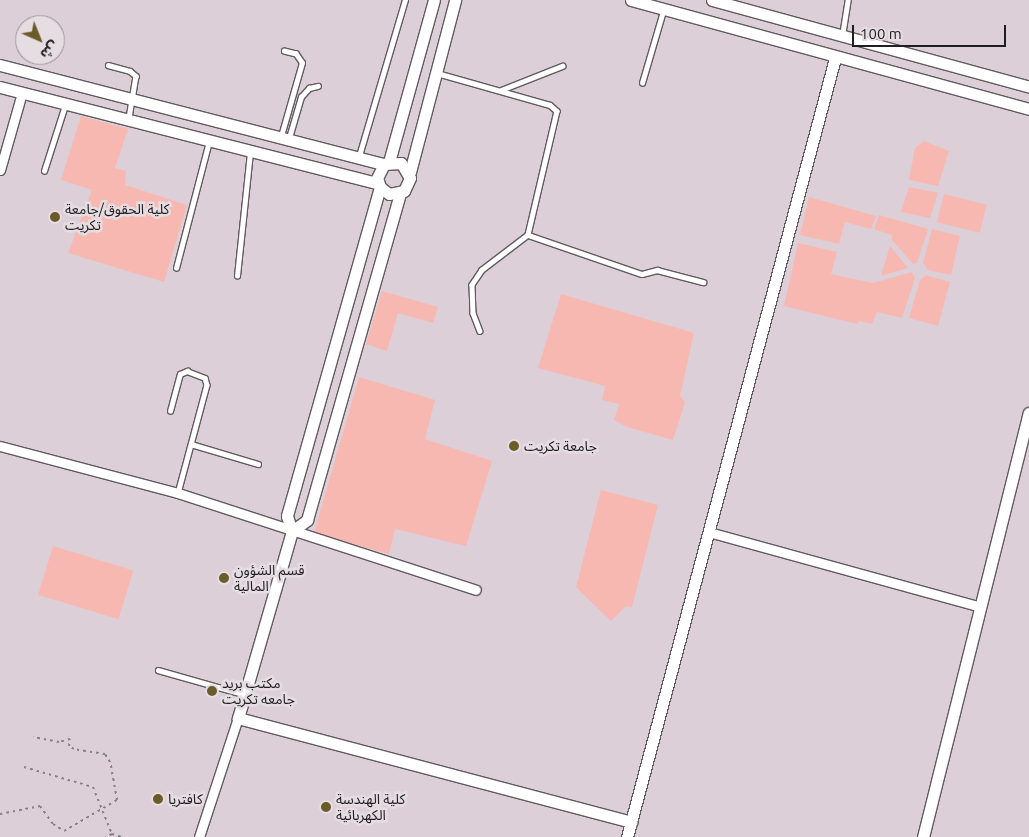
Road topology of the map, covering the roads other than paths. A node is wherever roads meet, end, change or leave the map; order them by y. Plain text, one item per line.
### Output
1 (405, 0) edge
2 (434, 0) edge
3 (455, 0) edge
4 (631, 0) edge
5 (712, 0) edge
6 (848, 0) edge
7 (663, 9) junction
8 (841, 37) junction
9 (284, 51) dead end
10 (836, 58) junction
11 (0, 65) edge
12 (108, 65) dead end
13 (562, 66) dead end
14 (436, 73) junction
15 (642, 83) dead end
16 (318, 86) dead end
17 (0, 87) edge
18 (1029, 87) edge
19 (500, 91) junction
20 (22, 93) junction
21 (133, 100) junction
22 (65, 105) junction
23 (1029, 109) edge
24 (129, 120) junction
25 (285, 138) junction
26 (209, 141) junction
27 (250, 152) junction
28 (358, 158) junction
29 (386, 163) junction
30 (0, 170) edge
31 (44, 171) dead end
32 (410, 172) junction
33 (379, 185) junction
34 (400, 193) junction
35 (528, 235) junction
36 (176, 268) dead end
37 (237, 276) dead end
38 (703, 282) dead end
39 (480, 331) dead end
40 (170, 411) dead end
41 (1029, 413) edge
42 (191, 444) junction
43 (0, 446) edge
44 (258, 464) dead end
45 (178, 493) junction
46 (292, 531) junction
47 (709, 532) junction
48 (476, 590) dead end
49 (981, 606) junction
50 (158, 670) dead end
51 (245, 694) junction
52 (238, 718) junction
53 (631, 822) junction
54 (199, 837) edge
55 (627, 837) edge
56 (923, 837) edge

1 - 28 lane
2 - 29 street
3 - 14 street
4 - 7 street
5 - 8 street
6 - 8 lane
7 - 10 street
7 - 15 lane
8 - 18 street
9 - 25 lane
10 - 23 street
10 - 47 street
11 - 21 street
12 - 21 lane
13 - 19 lane
14 - 19 lane
14 - 32 street
16 - 25 lane
17 - 20 street
19 - 35 lane
20 - 22 street
20 - 30 street
21 - 24 lane
21 - 25 street
22 - 24 street
22 - 31 lane
24 - 26 street
25 - 28 street
26 - 27 street
26 - 36 lane
27 - 33 street
27 - 37 lane
28 - 29 street
29 - 32 street
29 - 33 street
32 - 34 street
33 - 34 street
33 - 46 street
34 - 46 street
35 - 38 lane
35 - 39 lane
40 - 42 lane
41 - 49 street
42 - 44 lane
42 - 45 lane
43 - 45 street
45 - 46 street
46 - 48 street
46 - 51 street
47 - 49 street
47 - 53 street
49 - 56 street
50 - 51 lane
51 - 52 street
52 - 53 street
52 - 54 street
53 - 55 street

